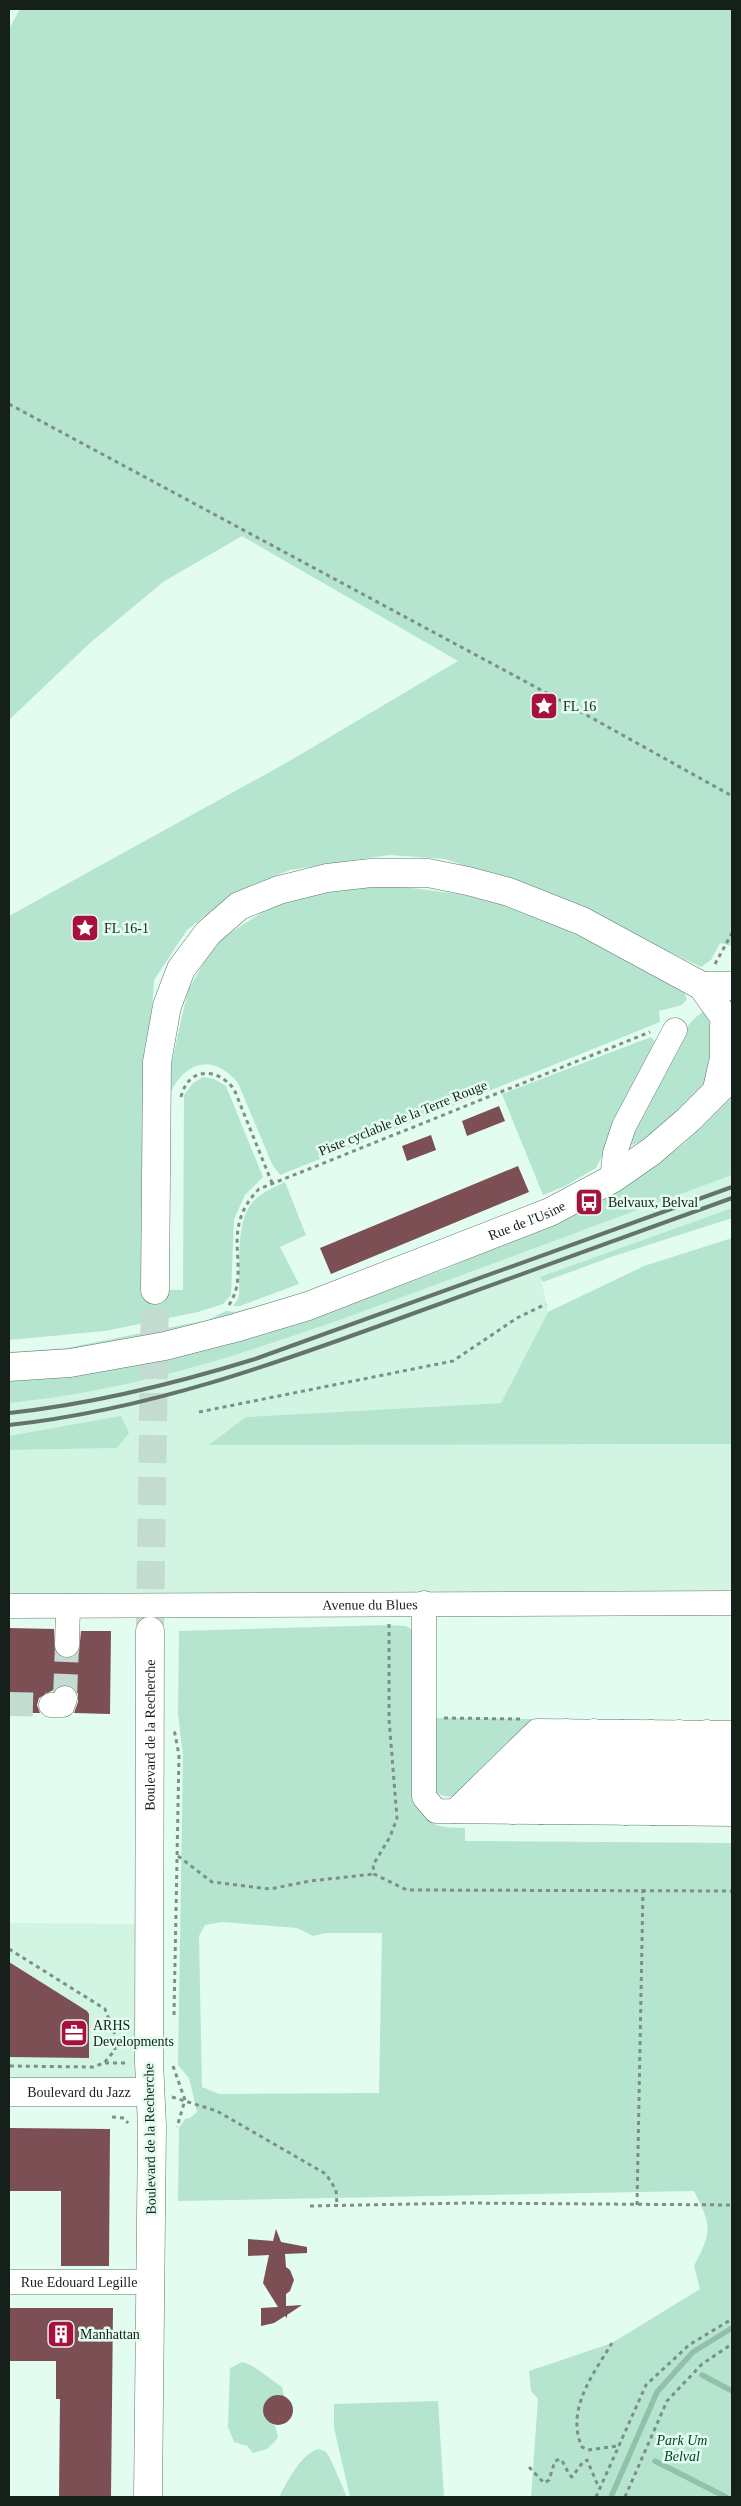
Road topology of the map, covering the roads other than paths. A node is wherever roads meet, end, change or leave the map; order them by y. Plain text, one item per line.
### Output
1 (729, 1011) edge
2 (675, 1030) road end
3 (725, 1083) edge
4 (612, 1179) junction
5 (155, 1290) tunnel mouth
6 (9, 1367) edge
7 (732, 1603) edge
8 (424, 1604) junction
9 (9, 1606) edge
10 (68, 1606) junction
11 (150, 1631) tunnel mouth
12 (67, 1645) tunnel mouth
13 (566, 1731) junction
14 (594, 1731) junction
15 (622, 1732) junction
16 (651, 1732) junction
17 (679, 1732) junction
18 (707, 1732) junction
19 (732, 1734) edge
20 (732, 1763) edge
21 (732, 1790) edge
22 (455, 1811) junction
23 (484, 1811) junction
24 (513, 1812) junction
25 (541, 1812) junction
26 (569, 1812) junction
27 (597, 1812) junction
28 (625, 1813) junction
29 (653, 1813) junction
30 (681, 1813) junction
31 (721, 1814) edge
32 (9, 2092) edge
33 (150, 2092) junction
34 (9, 2282) edge
35 (150, 2282) junction
36 (148, 2497) edge

1 - 3 main road, Rue de l'Usine
1 - 5 main road
2 - 4 street
3 - 4 main road, Rue de l'Usine
4 - 6 main road, Rue de l'Usine
7 - 8 street, Avenue du Blues
8 - 10 street, Avenue du Blues
8 - 22 street
9 - 10 street, Avenue du Blues
10 - 12 street
11 - 33 main road, Boulevard de la Recherche
13 - 14 street
13 - 22 street
13 - 23 street
14 - 15 street
14 - 24 street
15 - 16 street
15 - 25 street
16 - 17 street
16 - 26 street
17 - 18 street
17 - 27 street
18 - 19 street
18 - 28 street
19 - 29 street
20 - 30 street
21 - 31 street
22 - 23 street
23 - 24 street
24 - 25 street
25 - 26 street
26 - 27 street
27 - 28 street
28 - 29 street
29 - 30 street
30 - 31 street
32 - 33 main road, Boulevard du Jazz
33 - 35 main road, Boulevard de la Recherche
34 - 35 street, Rue Edouard Legille
35 - 36 main road, Boulevard de la Recherche

